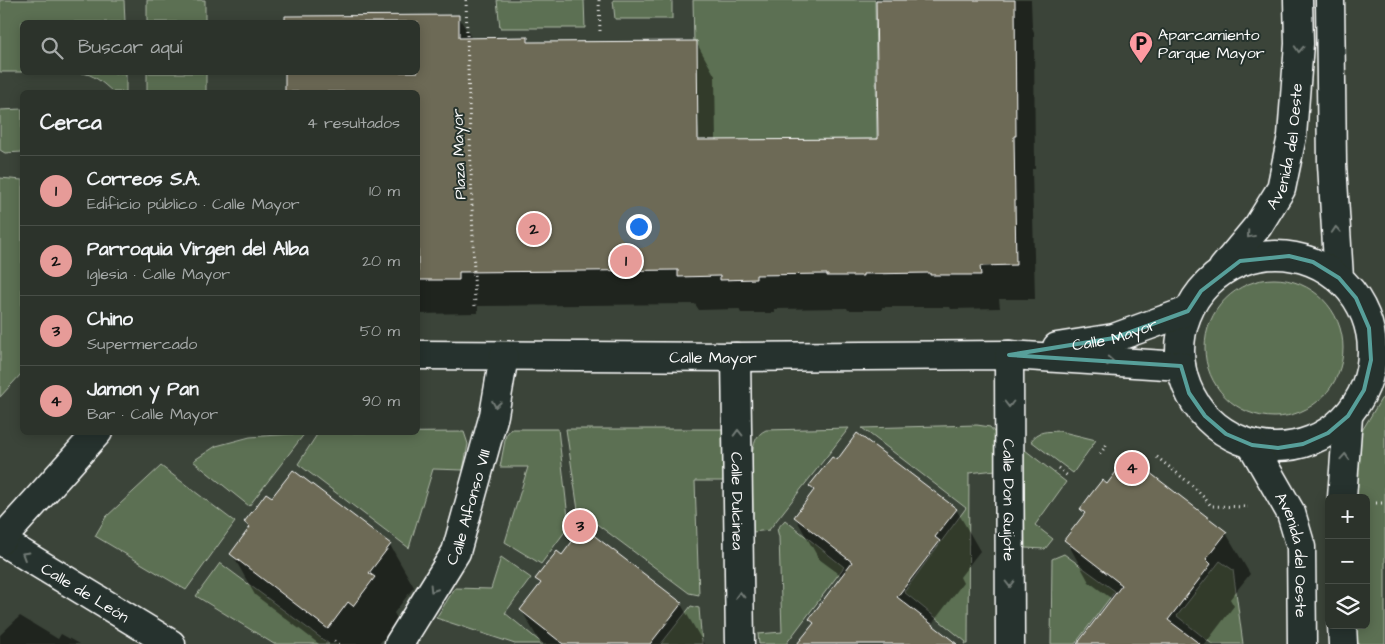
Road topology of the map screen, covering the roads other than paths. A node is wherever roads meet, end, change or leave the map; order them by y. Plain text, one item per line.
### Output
1 (1298, 0) edge
2 (1330, 0) edge
3 (1219, 274) junction
4 (1339, 278) junction
5 (1188, 311) junction
6 (420, 355) edge
7 (1009, 355) junction
8 (504, 356) junction
9 (736, 357) junction
10 (1378, 360) edge
11 (1181, 366) junction
12 (1348, 416) junction
13 (95, 435) edge
14 (1252, 445) junction
15 (1342, 494) edge
16 (0, 540) edge
17 (1342, 629) edge
18 (171, 644) edge
19 (399, 644) edge
20 (740, 644) edge
21 (1010, 644) edge
22 (1302, 644) edge
23 (1343, 644) edge

1 -> 3 street, Avenida del Oeste
4 -> 2 street
3 - 4 street
3 - 5 street
4 - 10 street
5 - 7 street, Calle Mayor
5 - 11 street
6 - 8 street, Calle Mayor
7 - 9 street, Calle Mayor
7 -> 11 street, Calle Mayor
7 -> 21 street, Calle Don Quijote
8 - 9 street, Calle Mayor
8 -> 19 street, Calle Alfonso VIII
20 -> 9 street, Calle Dulcinea
10 - 12 street
11 - 14 street
12 - 14 street
15 -> 12 street
13 - 16 street
14 - 22 street, Avenida del Oeste
18 -> 16 street, Calle de León
17 - 23 street

